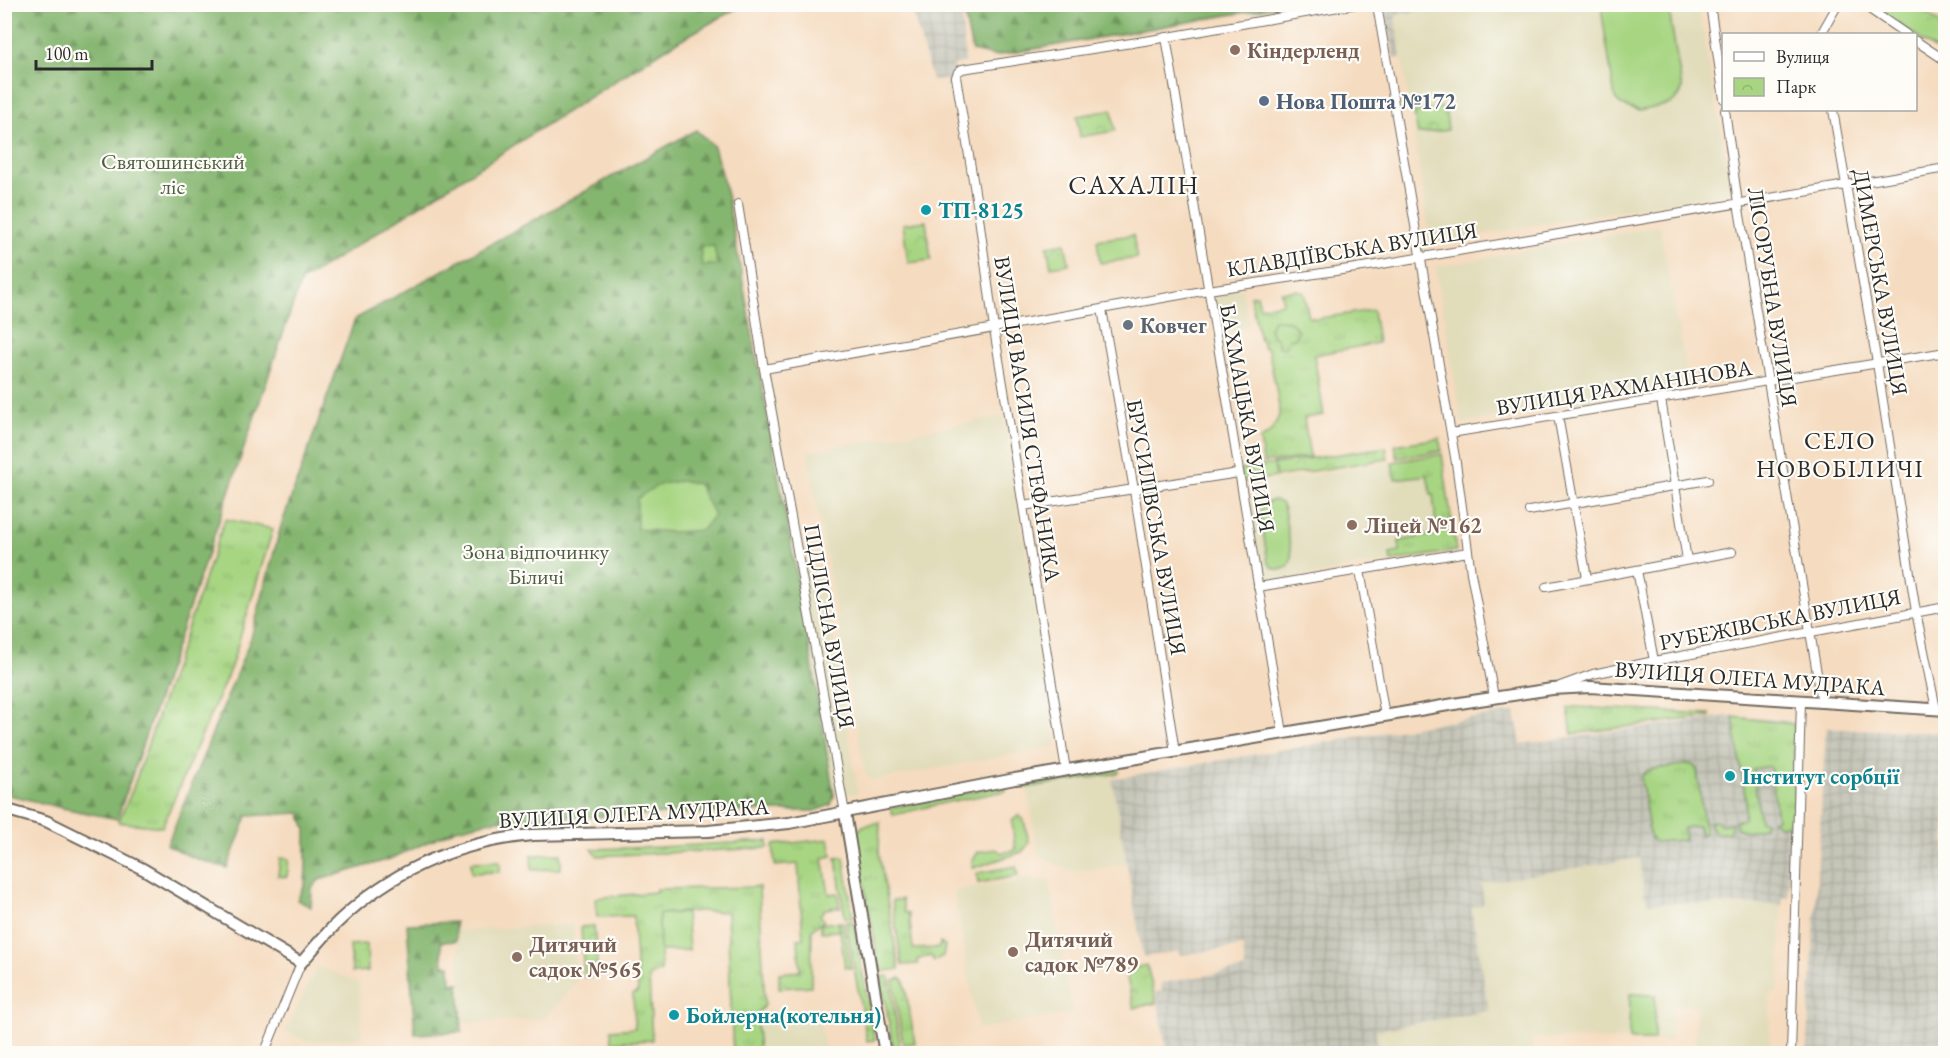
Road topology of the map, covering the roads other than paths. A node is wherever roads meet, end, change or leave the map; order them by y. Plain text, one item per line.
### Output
1 (1356, 4) edge
2 (1710, 4) edge
3 (1838, 4) edge
4 (1862, 4) edge
5 (1373, 5) edge
6 (1822, 33) edge
7 (1905, 33) edge
8 (1166, 37) junction
9 (1917, 42) edge
10 (1946, 61) edge
11 (1722, 85) edge
12 (1725, 111) edge
13 (1833, 111) edge
14 (1946, 168) edge
15 (1846, 185) junction
16 (1738, 203) junction
17 (738, 204) dead end
18 (1420, 257) junction
19 (1208, 290) junction
20 (1102, 309) junction
21 (994, 329) junction
22 (1946, 352) edge
23 (1877, 363) junction
24 (764, 369) junction
25 (1769, 381) junction
26 (1661, 399) junction
27 (1558, 416) junction
28 (1450, 434) junction
29 (1239, 473) junction
30 (1708, 480) dead end
31 (1676, 486) junction
32 (1134, 490) junction
33 (1574, 503) junction
34 (1023, 506) junction
35 (1529, 511) dead end
36 (1468, 552) junction
37 (1732, 552) dead end
38 (1687, 560) junction
39 (1360, 570) junction
40 (1636, 570) junction
41 (1587, 578) junction
42 (1258, 587) junction
43 (1546, 587) dead end
44 (1946, 607) edge
45 (1916, 612) junction
46 (1809, 631) junction
47 (1654, 661) junction
48 (1552, 689) junction
49 (1494, 698) junction
50 (1802, 702) junction
51 (1822, 703) junction
52 (1940, 710) edge
53 (1385, 716) junction
54 (1283, 733) junction
55 (1175, 752) junction
56 (1066, 770) junction
57 (4, 809) edge
58 (845, 813) junction
59 (301, 963) junction
60 (264, 1053) edge
61 (885, 1053) edge
62 (1791, 1053) edge

1 - 8 street
2 - 11 street
3 - 6 street
4 - 7 street
5 - 18 street
8 - 19 street, БАХМАЦЬКА ВУЛИЦЯ
8 - 21 street, ВУЛИЦЯ ВАСИЛЯ СТЕФАНИКА
9 - 10 street
12 - 16 street, ЛІСОРУБНА ВУЛИЦЯ
13 - 15 street, ДИМЕРСЬКА ВУЛИЦЯ
14 - 15 street, КЛАВДІЇВСЬКА ВУЛИЦЯ
15 - 16 street, КЛАВДІЇВСЬКА ВУЛИЦЯ
15 - 23 street, ДИМЕРСЬКА ВУЛИЦЯ
16 - 18 street, КЛАВДІЇВСЬКА ВУЛИЦЯ
16 - 25 street, ЛІСОРУБНА ВУЛИЦЯ
17 - 24 street, ПІДЛІСНА ВУЛИЦЯ
18 - 19 street, КЛАВДІЇВСЬКА ВУЛИЦЯ
18 - 28 street
19 - 20 street, КЛАВДІЇВСЬКА ВУЛИЦЯ
19 - 29 street, БАХМАЦЬКА ВУЛИЦЯ
20 - 21 street, КЛАВДІЇВСЬКА ВУЛИЦЯ
20 - 32 street, БРУСИЛІВСЬКА ВУЛИЦЯ
21 - 24 street, КЛАВДІЇВСЬКА ВУЛИЦЯ
21 - 34 street, ВУЛИЦЯ ВАСИЛЯ СТЕФАНИКА
22 - 23 street, ВУЛИЦЯ РАХМАНІНОВА
23 - 25 street, ВУЛИЦЯ РАХМАНІНОВА
23 - 45 street, ДИМЕРСЬКА ВУЛИЦЯ
24 - 58 street, ПІДЛІСНА ВУЛИЦЯ
25 - 26 street, ВУЛИЦЯ РАХМАНІНОВА
25 - 46 street, ЛІСОРУБНА ВУЛИЦЯ
26 - 27 street, ВУЛИЦЯ РАХМАНІНОВА
26 - 31 street
27 - 28 street, ВУЛИЦЯ РАХМАНІНОВА
27 - 33 street
28 - 36 street
29 - 32 street
29 - 42 street, БАХМАЦЬКА ВУЛИЦЯ
30 - 31 street
31 - 33 street
31 - 38 street
32 - 34 street
32 - 55 street, БРУСИЛІВСЬКА ВУЛИЦЯ
33 - 35 street
33 - 41 street
34 - 56 street, ВУЛИЦЯ ВАСИЛЯ СТЕФАНИКА
36 - 39 street
36 - 49 street
37 - 38 street
38 - 40 street
39 - 42 street
39 - 53 street
40 - 41 street
40 - 47 street
41 - 43 street
42 - 54 street, БАХМАЦЬКА ВУЛИЦЯ
44 - 45 street, РУБЕЖІВСЬКА ВУЛИЦЯ
45 - 46 street, РУБЕЖІВСЬКА ВУЛИЦЯ
45 - 52 street, ДИМЕРСЬКА ВУЛИЦЯ
46 - 47 street, РУБЕЖІВСЬКА ВУЛИЦЯ
46 - 51 street, ЛІСОРУБНА ВУЛИЦЯ
47 - 48 street, РУБЕЖІВСЬКА ВУЛИЦЯ
48 - 49 main road, ВУЛИЦЯ ОЛЕГА МУДРАКА
48 - 50 main road, ВУЛИЦЯ ОЛЕГА МУДРАКА
49 - 53 main road, ВУЛИЦЯ ОЛЕГА МУДРАКА
50 - 51 main road, ВУЛИЦЯ ОЛЕГА МУДРАКА
50 - 62 street
51 - 52 main road, ВУЛИЦЯ ОЛЕГА МУДРАКА
53 - 54 main road, ВУЛИЦЯ ОЛЕГА МУДРАКА
54 - 55 main road, ВУЛИЦЯ ОЛЕГА МУДРАКА
55 - 56 main road, ВУЛИЦЯ ОЛЕГА МУДРАКА
56 - 58 main road, ВУЛИЦЯ ОЛЕГА МУДРАКА
57 - 59 main road
58 - 59 main road, ВУЛИЦЯ ОЛЕГА МУДРАКА
58 - 61 main road, ПІДЛІСНА ВУЛИЦЯ
59 - 60 street, ВУЛИЦЯ ОЛЕГА МУДРАКА

